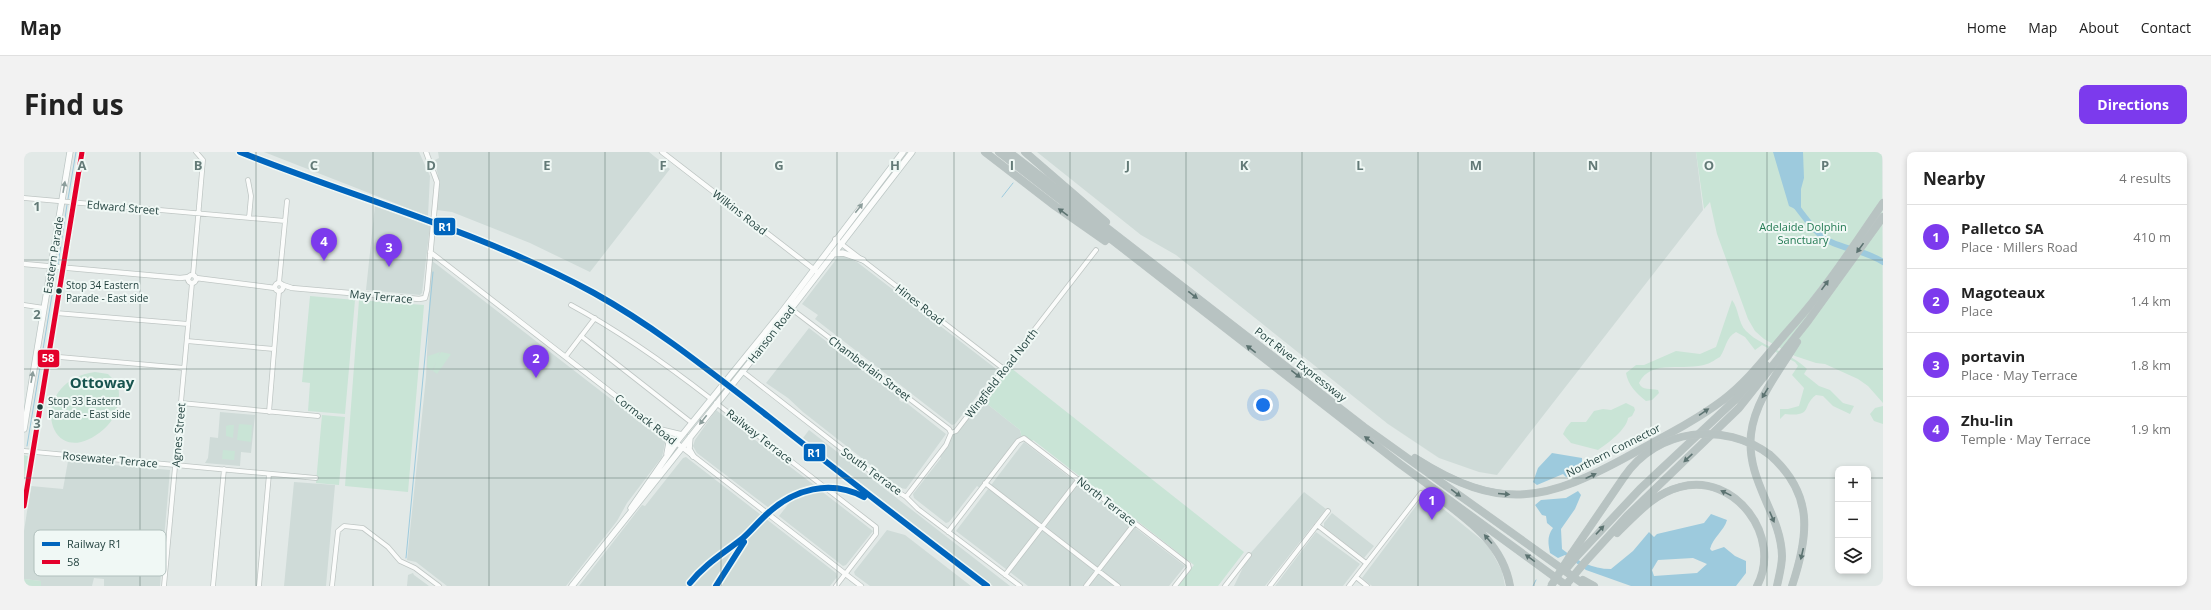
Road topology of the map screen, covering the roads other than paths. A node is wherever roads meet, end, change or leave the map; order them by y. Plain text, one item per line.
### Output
1 (70, 152) edge
2 (82, 152) edge
3 (196, 152) edge
4 (426, 152) edge
5 (662, 152) edge
6 (903, 152) edge
7 (912, 152) edge
8 (985, 152) edge
9 (998, 152) edge
10 (1009, 152) edge
11 (1025, 152) edge
12 (248, 180) dead end
13 (24, 198) edge
14 (287, 201) dead end
15 (61, 202) junction
16 (74, 203) junction
17 (1883, 203) edge
18 (198, 213) junction
19 (1883, 217) edge
20 (248, 218) junction
21 (285, 221) junction
22 (835, 239) junction
23 (841, 243) junction
24 (1096, 250) dead end
25 (430, 252) junction
26 (832, 254) junction
27 (863, 260) junction
28 (24, 264) edge
29 (52, 267) junction
30 (63, 268) junction
31 (816, 270) junction
32 (1162, 271) junction
33 (1153, 273) junction
34 (192, 279) junction
35 (279, 287) junction
36 (24, 305) edge
37 (571, 305) dead end
38 (789, 306) junction
39 (44, 308) junction
40 (56, 313) junction
41 (1802, 316) junction
42 (595, 318) junction
43 (188, 324) junction
44 (581, 336) junction
45 (187, 341) junction
46 (274, 349) junction
47 (48, 356) junction
48 (566, 356) junction
49 (1780, 358) junction
50 (743, 362) junction
51 (184, 368) junction
52 (1004, 369) junction
53 (742, 372) junction
54 (27, 390) edge
55 (711, 398) junction
56 (181, 403) junction
57 (716, 403) junction
58 (269, 412) junction
59 (318, 416) dead end
60 (692, 423) junction
61 (24, 429) edge
62 (662, 431) junction
63 (951, 433) junction
64 (682, 436) junction
65 (690, 437) junction
66 (1379, 437) junction
67 (677, 443) junction
68 (682, 447) junction
69 (24, 451) edge
70 (33, 452) junction
71 (675, 456) junction
72 (693, 456) junction
73 (666, 457) junction
74 (1400, 464) junction
75 (176, 465) junction
76 (224, 469) junction
77 (269, 474) junction
78 (316, 478) dead end
79 (1079, 479) junction
80 (985, 483) junction
81 (1421, 493) dead end
82 (906, 497) junction
83 (24, 506) edge
84 (1328, 511) dead end
85 (628, 514) junction
86 (1135, 523) junction
87 (1317, 525) junction
88 (1042, 527) junction
89 (948, 532) junction
90 (1248, 555) dead end
91 (1574, 555) junction
92 (1585, 562) junction
93 (1366, 563) junction
94 (166, 566) edge
95 (1098, 570) junction
96 (1568, 573) junction
97 (845, 574) junction
98 (1005, 575) junction
99 (165, 576) edge
100 (1356, 577) junction
101 (1566, 585) edge
102 (164, 586) edge
103 (212, 586) edge
104 (259, 586) edge
105 (332, 586) edge
106 (439, 586) edge
107 (572, 586) edge
108 (836, 586) edge
109 (861, 586) edge
110 (1020, 586) edge
111 (1086, 586) edge
112 (1118, 586) edge
113 (1175, 586) edge
114 (1225, 586) edge
115 (1270, 586) edge
116 (1349, 586) edge
117 (1367, 586) edge
118 (1510, 586) edge
119 (1551, 586) edge
120 (1586, 586) edge
121 (1594, 586) edge
122 (1757, 586) edge
123 (1777, 586) edge
124 (1792, 586) edge

15 -> 1 main road, Eastern Parade
2 - 16 main road, Eastern Parade
3 - 18 street
4 - 25 street, May Terrace
5 - 31 street, Wilkins Road
22 -> 6 main road, Hanson Road
7 - 23 main road, Hanson Road
33 -> 8 highway
9 - 33 highway, Port River Expressway
10 - 32 highway, Port River Expressway
11 - 32 highway
12 - 20 street
13 - 15 street, Edward Street
14 - 21 street
15 - 16 street, Edward Street
15 - 29 main road, Eastern Parade
16 - 18 street, Edward Street
16 - 30 main road, Eastern Parade
41 -> 17 highway, Northern Connector
18 - 20 street, Edward Street
18 - 34 street, Agnes Street
19 -> 49 highway, Northern Connector
20 - 21 street, Edward Street
21 - 35 street
22 - 23 street, Hines Road
22 - 31 main road, Hanson Road
23 - 26 main road, Hanson Road
23 - 27 street, Hines Road
24 - 52 street, Wingfield Road North
25 - 35 street, May Terrace
25 - 48 street, Cormack Road
26 - 27 main road
26 - 31 main road, Hanson Road
27 - 52 street, Hines Road
28 - 29 street, May Terrace
29 - 30 street, May Terrace
29 - 39 main road, Eastern Parade
30 - 34 street, May Terrace
30 - 40 main road, Eastern Parade
31 - 38 main road, Hanson Road
32 -> 66 highway, Port River Expressway
74 -> 33 highway, Port River Expressway
34 - 35 street, May Terrace
34 - 43 street, Agnes Street
35 - 46 street
36 - 39 street
37 - 42 street
38 - 50 main road, Hanson Road
38 - 53 main road, Hanson Road
38 - 63 street, Chamberlain Street
54 -> 39 main road, Eastern Parade
40 - 43 street
40 - 47 main road, Eastern Parade
41 - 49 highway, Northern Connector
66 -> 41 highway, Northern Connector
42 - 44 street
42 - 55 street
43 - 45 street, Agnes Street
44 - 48 street
44 - 60 street
45 - 46 street
45 - 51 street, Agnes Street
46 - 58 street
47 - 51 street
47 - 70 main road, Eastern Parade
48 - 62 street, Cormack Road
91 -> 49 highway, Northern Connector
49 -> 92 highway, Northern Connector
49 -> 123 highway
50 - 53 main road
50 - 55 main road, Hanson Road
51 - 56 street, Agnes Street
52 - 63 street, Wingfield Road North
53 - 57 main road, Hanson Road
53 - 82 street, South Terrace
54 - 61 main road, Eastern Parade
55 - 60 main road, Hanson Road
56 - 58 street
56 - 75 street, Agnes Street
57 -> 65 main road, Hanson Road
57 - 97 street, Railway Terrace
58 - 59 street
60 - 64 main road, Hanson Road
62 - 64 main road
62 - 67 street, Cormack Road
62 - 73 main road
63 - 82 street, Wingfield Road North
64 - 67 main road, Hanson Road
65 - 68 main road, Hanson Road
65 - 72 main road
66 -> 96 highway, Port River Expressway
67 - 68 street, Cormack Road
67 - 73 main road, Hanson Road
68 - 71 main road, Hanson Road
68 - 72 street, Cormack Road
69 - 70 street, Rosewater Terrace
70 - 75 street, Rosewater Terrace
70 - 83 main road, Eastern Parade
71 - 72 main road
71 - 85 main road, Hanson Road
72 - 97 street, Cormack Road
73 - 85 main road, Hanson Road
101 -> 74 highway, Port River Expressway
118 -> 74 highway
75 - 76 street, Rosewater Terrace
75 - 94 street, Agnes Street
76 - 77 street, Rosewater Terrace
76 - 103 street
77 - 78 street, Rosewater Terrace
77 - 104 street
79 - 80 street, North Terrace
79 - 86 street, North Terrace
79 - 88 street
80 - 88 street
80 - 89 street
81 - 93 street
82 - 89 street, South Terrace
84 - 87 street
85 - 107 main road, Hanson Road
86 - 95 street
86 - 113 street, North Terrace
87 - 93 street
87 - 115 street
88 - 95 street
88 - 98 street
89 - 98 street, South Terrace
90 - 114 street
91 - 119 highway, Northern Connector, bridge
91 -> 124 highway, bridge
92 - 101 highway, Northern Connector, bridge
122 -> 92 highway
93 - 100 street
95 - 111 street
95 - 112 street
96 - 120 highway, Port River Expressway
96 - 121 highway
97 - 108 street
97 - 109 street, Cormack Road
98 - 110 street, South Terrace
99 - 102 street, Agnes Street
100 - 116 street
100 - 117 street
105 - 106 street

